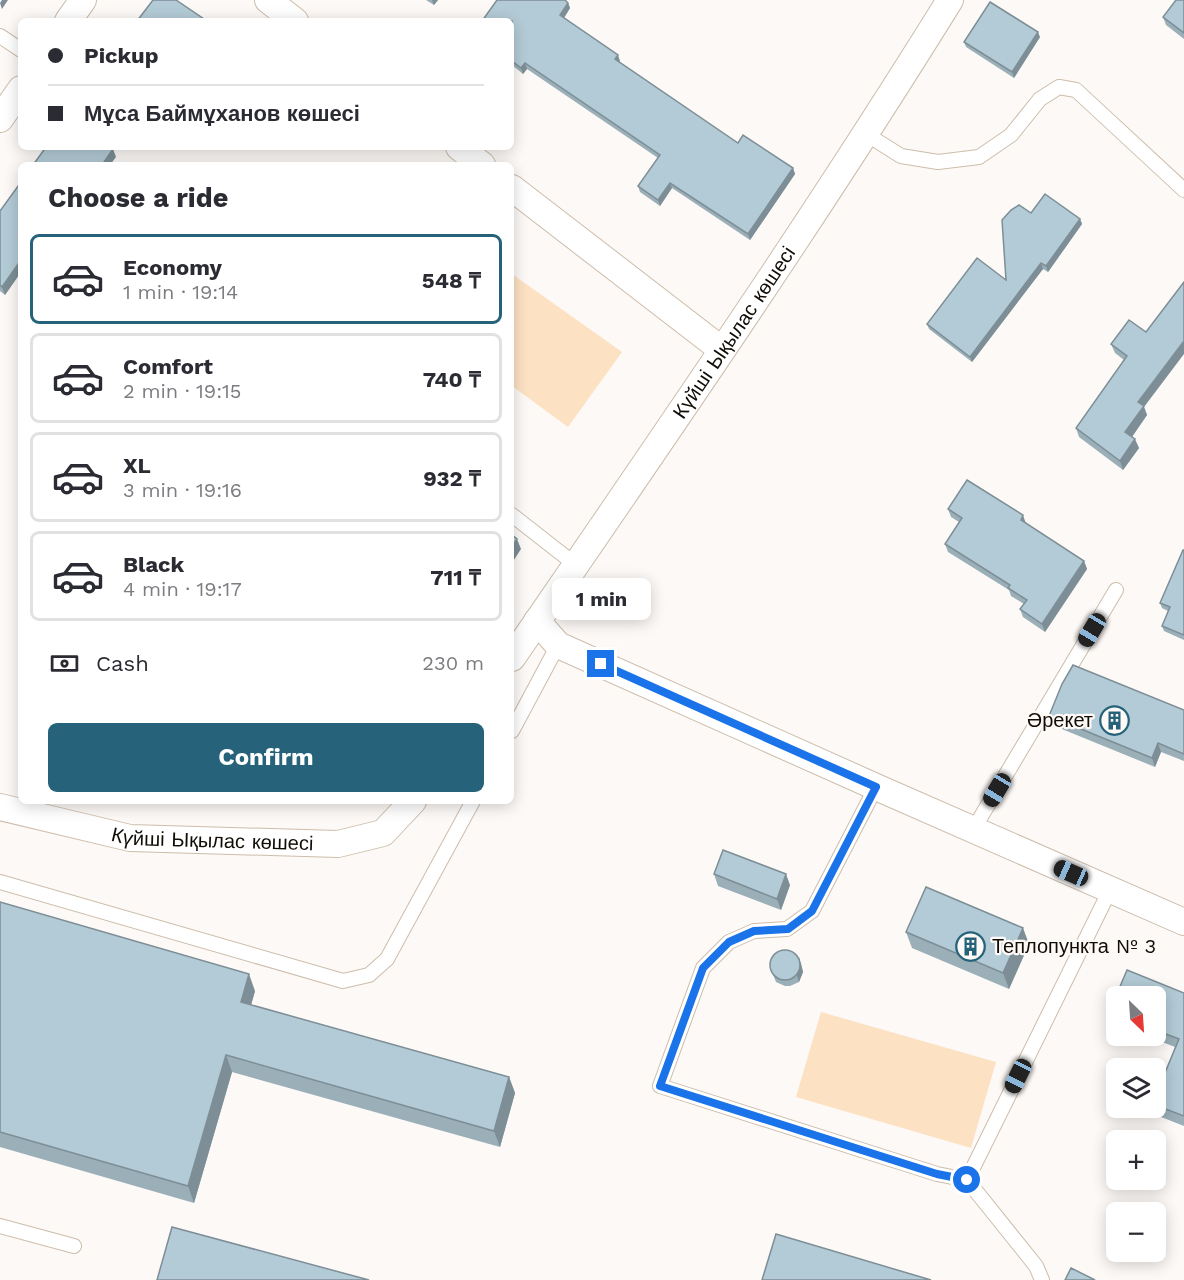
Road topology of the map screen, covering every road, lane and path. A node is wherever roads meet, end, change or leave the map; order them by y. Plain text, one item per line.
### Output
1 (83, 0) edge
2 (268, 0) edge
3 (950, 0) edge
4 (70, 18) edge
5 (291, 18) edge
6 (0, 36) edge
7 (18, 48) edge
8 (18, 92) edge
9 (0, 118) edge
10 (866, 134) junction
11 (463, 150) edge
12 (478, 162) edge
13 (1184, 190) edge
14 (514, 193) edge
15 (722, 350) junction
16 (514, 517) edge
17 (576, 565) junction
18 (1116, 590) dead end
19 (537, 621) junction
20 (558, 645) junction
21 (514, 655) edge
22 (514, 727) edge
23 (876, 787) junction
24 (410, 804) edge
25 (471, 804) edge
26 (0, 807) edge
27 (973, 830) junction
28 (0, 882) edge
29 (1110, 890) junction
30 (1184, 922) edge
31 (967, 1180) junction
32 (0, 1226) edge
33 (74, 1246) dead end
34 (1042, 1280) edge

1 - 4 street
2 - 5 street
3 - 10 street, Күйші Ықылас көшесі
6 - 7 lane
8 - 9 street
10 - 13 lane
10 - 15 street, Күйші Ықылас көшесі
11 - 12 street
14 - 15 street
15 - 17 street, Күйші Ықылас көшесі
16 - 17 lane
17 - 19 street, Күйші Ықылас көшесі
18 - 27 lane
19 - 20 street
19 - 21 street, Күйші Ықылас көшесі
20 - 22 lane
20 - 23 street
23 - 27 street
23 - 31 lane
24 - 26 street, Күйші Ықылас көшесі
25 - 28 lane
27 - 29 street
29 - 30 street
29 - 31 lane
31 - 34 lane
32 - 33 lane

